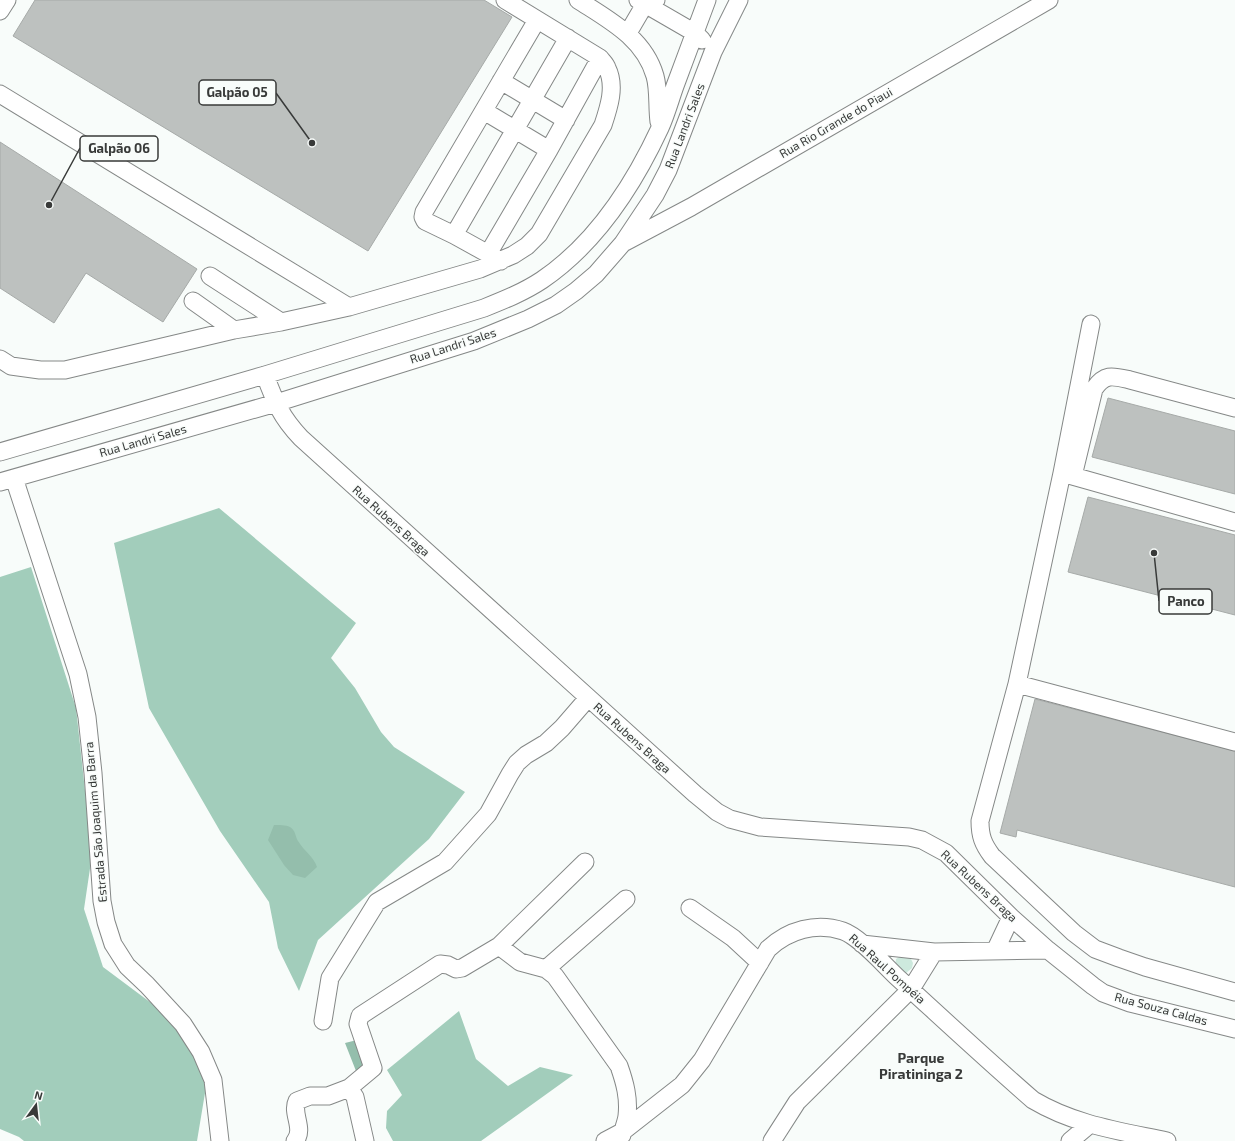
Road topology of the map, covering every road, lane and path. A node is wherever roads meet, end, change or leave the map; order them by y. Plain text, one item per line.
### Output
1 (7, 0) edge
2 (505, 0) edge
3 (578, 0) edge
4 (707, 0) edge
5 (739, 0) edge
6 (1049, 0) edge
7 (647, 1) edge
8 (0, 11) edge
9 (537, 20) junction
10 (628, 33) junction
11 (695, 33) junction
12 (568, 38) junction
13 (713, 52) junction
14 (600, 58) junction
15 (501, 81) junction
16 (0, 94) edge
17 (532, 100) junction
18 (484, 111) junction
19 (566, 120) junction
20 (660, 128) junction
21 (516, 129) junction
22 (679, 141) junction
23 (550, 150) junction
24 (454, 236) junction
25 (623, 243) junction
26 (494, 257) junction
27 (210, 276) dead end
28 (193, 301) dead end
29 (349, 307) junction
30 (281, 322) junction
31 (1091, 324) dead end
32 (234, 330) junction
33 (0, 360) edge
34 (265, 375) junction
35 (276, 403) junction
36 (1235, 408) edge
37 (0, 452) edge
38 (1068, 474) junction
39 (7, 480) edge
40 (1235, 522) edge
41 (1017, 684) junction
42 (588, 698) junction
43 (1235, 742) edge
44 (585, 862) dead end
45 (626, 900) dead end
46 (690, 908) dead end
47 (1011, 917) junction
48 (862, 944) junction
49 (499, 946) junction
50 (1048, 950) junction
51 (995, 951) junction
52 (934, 952) junction
53 (760, 963) junction
54 (546, 969) junction
55 (911, 989) junction
56 (1235, 992) edge
57 (323, 1022) dead end
58 (1235, 1029) edge
59 (350, 1088) junction
60 (1089, 1124) junction
61 (622, 1136) edge
62 (220, 1141) edge
63 (295, 1141) edge
64 (365, 1141) edge
65 (605, 1141) edge
66 (772, 1141) edge
67 (1070, 1141) edge
68 (1167, 1141) edge

1 - 8 street
2 - 9 street
3 - 10 street
4 - 11 street, Rua Landri Sales
5 - 13 street, Rua Landri Sales
6 - 25 street, Rua Rio Grande do Piaui
7 - 10 street
7 - 11 street
9 - 12 street
9 - 15 street
10 - 20 street
11 - 13 street
11 - 20 street, Rua Landri Sales
12 - 14 street
12 - 17 street
13 - 22 street, Rua Landri Sales
14 - 19 street
14 - 26 street
15 - 17 street
15 - 18 street
16 - 29 street
17 - 19 street
17 - 21 street
18 - 21 street
18 - 24 street
19 - 23 street
20 - 22 street
20 - 34 street, Rua Landri Sales
21 - 23 street
21 - 24 street
22 - 25 street, Rua Landri Sales
23 - 26 street
24 - 26 street
25 - 35 street, Rua Landri Sales
26 - 29 street
27 - 30 street
28 - 32 street
29 - 30 street
30 - 32 street
31 - 38 street
32 - 33 street
34 - 35 street, Rua Rubens Braga
34 - 37 street, Rua Landri Sales
35 - 39 street, Rua Landri Sales
35 - 42 street, Rua Rubens Braga
36 - 38 street
38 - 40 street
38 - 41 street
39 - 62 street, Estrada São Joaquim da Barra
41 - 43 street
41 - 56 street
42 - 47 street, Rua Rubens Braga
42 - 57 street
44 - 49 street
45 - 54 street
46 - 53 street
47 - 50 street, Rua Rubens Braga
47 - 51 street
48 - 52 street
48 - 53 street, Rua Raul Pompéia
48 - 55 street, Rua Raul Pompéia
49 - 54 street
49 - 59 street
50 - 51 street
50 - 58 street, Rua Souza Caldas
51 - 52 street
52 - 55 street
53 - 61 street, Rua Raul Pompéia
54 - 61 street
55 - 60 street, Rua Raul Pompéia
55 - 66 street
59 - 63 street
59 - 64 street
60 - 67 street
60 - 68 street, Rua Raul Pompéia
61 - 65 street, Rua Raul Pompéia

